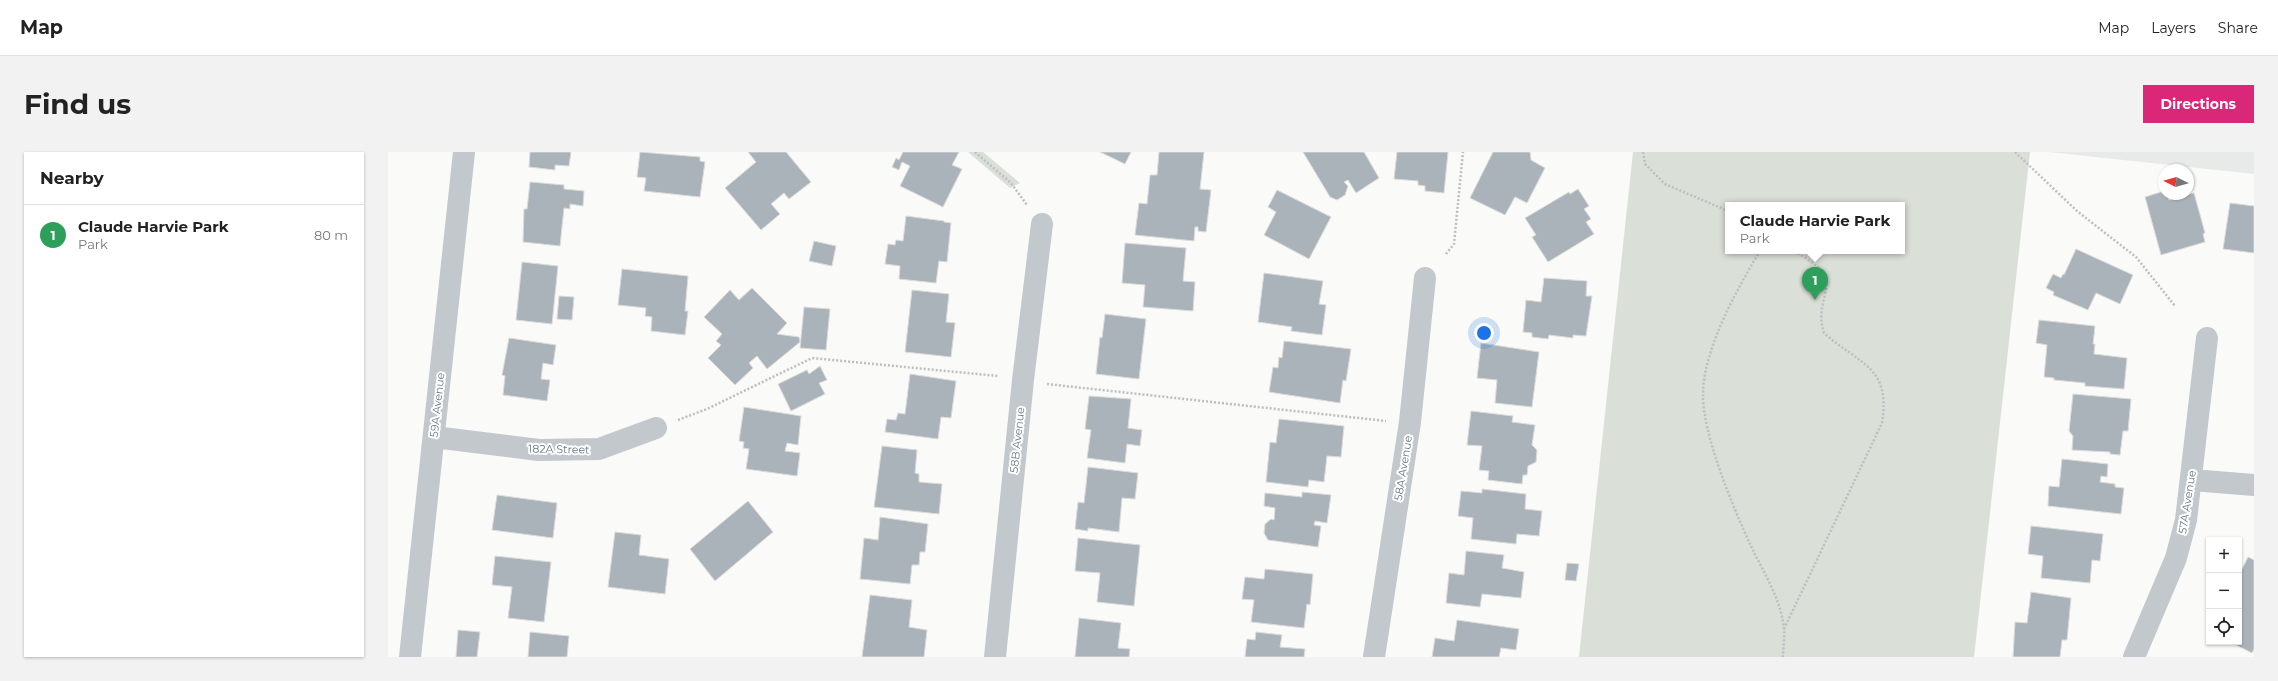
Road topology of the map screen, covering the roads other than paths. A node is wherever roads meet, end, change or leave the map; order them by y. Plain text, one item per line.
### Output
1 (464, 152) edge
2 (1042, 224) road end
3 (1425, 278) dead end
4 (2207, 338) dead end
5 (656, 428) road end
6 (434, 437) junction
7 (2192, 480) junction
8 (2254, 485) edge
9 (410, 657) edge
10 (995, 657) edge
11 (1374, 657) edge
12 (2134, 657) edge

1 - 6 street, 59A Avenue
2 - 10 street, 58B Avenue
3 - 11 street, 58A Avenue
4 - 7 street, 57A Avenue
5 - 6 street, 182A Street
6 - 9 street, 59A Avenue
7 - 8 street
7 - 12 street, 57A Avenue

